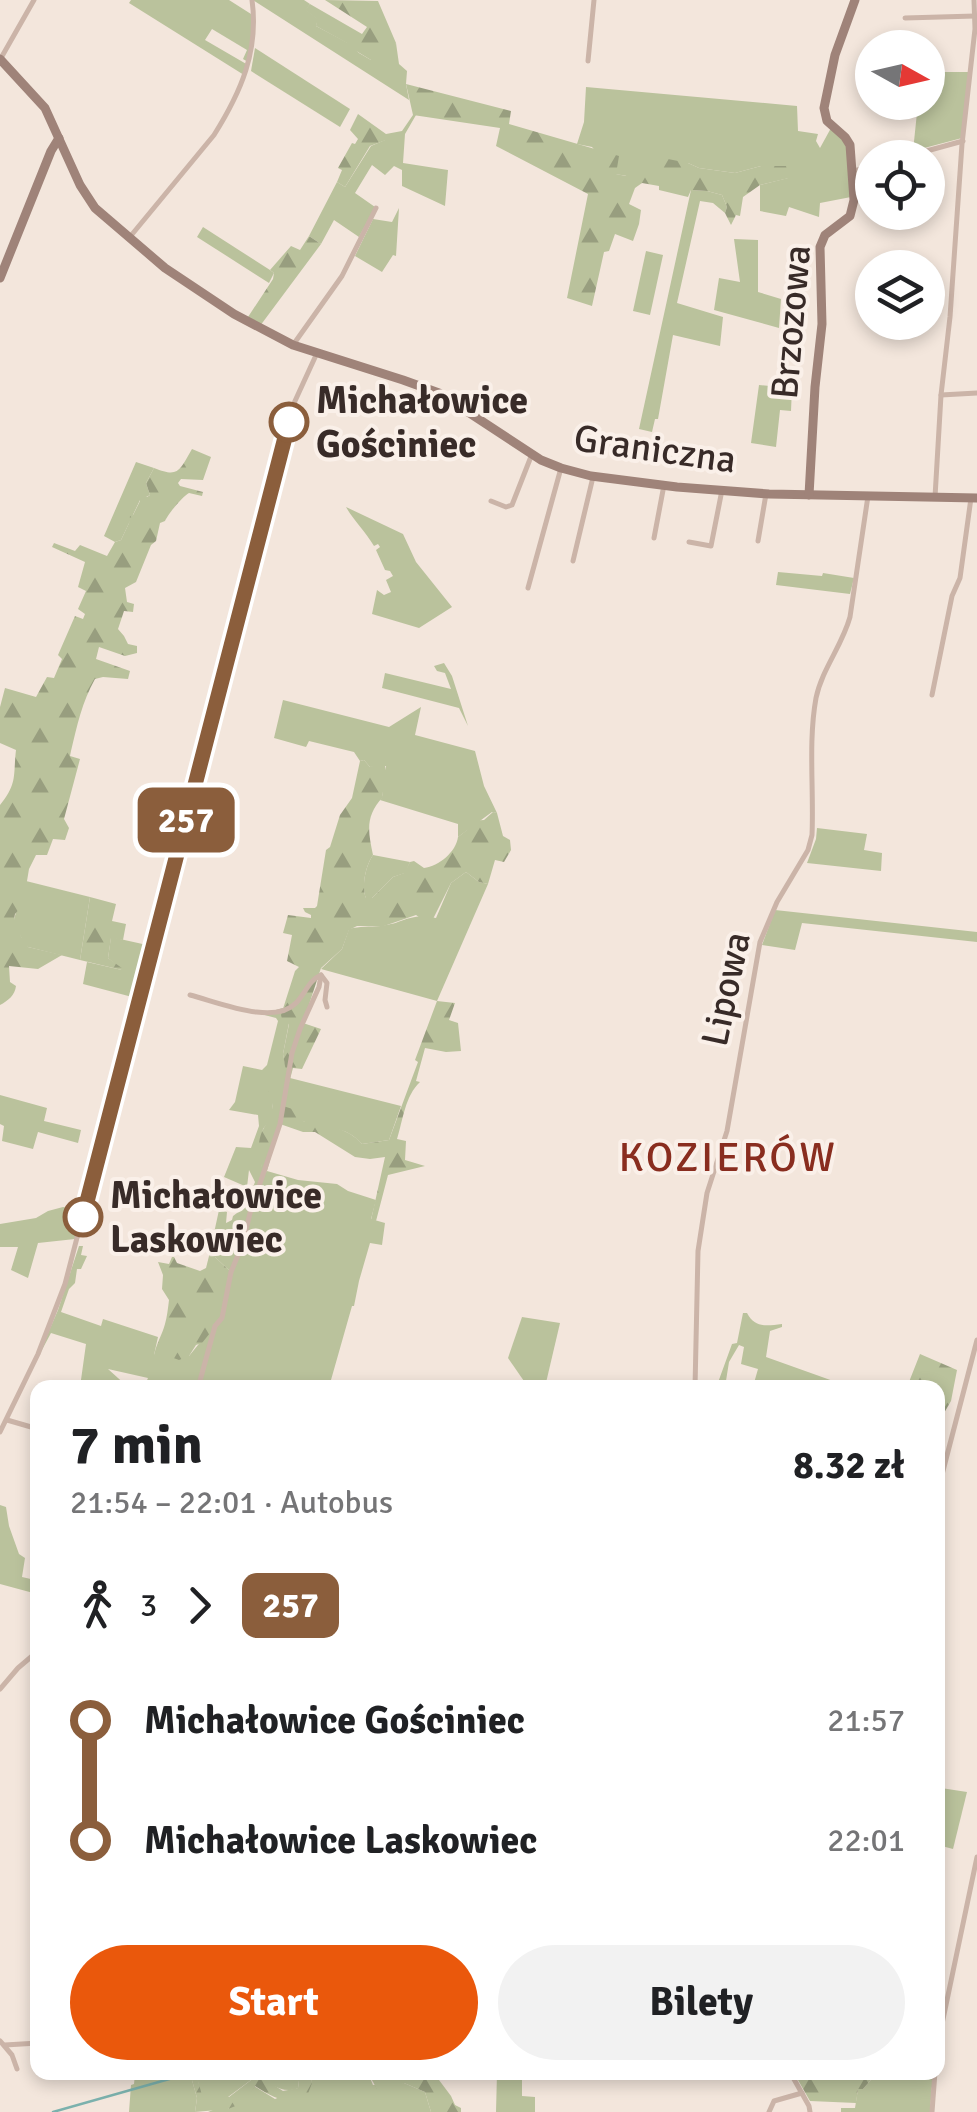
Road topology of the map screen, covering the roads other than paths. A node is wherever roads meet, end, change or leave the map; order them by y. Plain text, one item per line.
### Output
1 (34, 0) edge
2 (252, 0) edge
3 (594, 0) edge
4 (854, 0) edge
5 (974, 0) edge
6 (975, 16) edge
7 (904, 18) dead end
8 (0, 59) edge
9 (588, 61) dead end
10 (59, 138) junction
11 (963, 142) junction
12 (945, 147) edge
13 (854, 171) joint
14 (376, 208) dead end
15 (130, 238) junction
16 (0, 278) edge
17 (293, 345) junction
18 (317, 353) junction
19 (977, 393) edge
20 (941, 395) junction
21 (532, 454) junction
22 (560, 468) junction
23 (593, 477) junction
24 (664, 485) junction
25 (722, 490) junction
26 (766, 494) junction
27 (810, 495) junction
28 (868, 496) junction
29 (934, 497) junction
30 (974, 498) edge
31 (491, 501) dead end
32 (654, 538) dead end
33 (758, 541) dead end
34 (690, 542) dead end
35 (573, 561) dead end
36 (528, 588) dead end
37 (932, 695) dead end
38 (321, 974) junction
39 (190, 994) dead end
40 (327, 1007) dead end
41 (977, 1340) edge
42 (973, 1372) edge
43 (200, 1380) edge
44 (695, 1380) edge
45 (6, 1419) junction
46 (30, 1426) edge
47 (0, 1432) edge
48 (945, 1466) edge
49 (30, 1658) edge
50 (0, 1689) edge
51 (977, 1857) edge
52 (945, 2010) edge
53 (2, 2043) edge
54 (30, 2043) edge
55 (17, 2069) dead end
56 (795, 2080) edge
57 (934, 2080) edge
58 (802, 2093) junction
59 (768, 2112) edge
60 (810, 2112) edge
61 (932, 2112) edge

1 - 8 street
2 - 15 street
3 - 9 street
4 - 13 street
5 - 6 street
6 - 7 street
6 - 11 street
8 - 10 street, Graniczna
10 - 15 street, Graniczna
10 - 16 street
11 - 12 street
11 - 20 street
13 - 27 street, Brzozowa
14 - 17 street
15 - 17 street, Graniczna
17 - 18 street, Graniczna
18 - 21 street, Graniczna
18 - 45 street
19 - 20 street
20 - 29 street
21 - 22 street, Graniczna
21 - 31 street
22 - 23 street, Graniczna
22 - 36 street
23 - 24 street, Graniczna
23 - 35 street
24 - 25 street, Graniczna
24 - 32 street
25 - 26 street, Graniczna
25 - 34 street
26 - 27 street, Graniczna
26 - 33 street
27 - 28 street, Graniczna
28 - 29 street, Graniczna
28 - 44 street, Lipowa
29 - 30 street, Graniczna
30 - 37 street
38 - 39 street
38 - 40 street
38 - 43 street
41 - 42 street
42 - 48 street
45 - 46 street
45 - 47 street
49 - 50 street
51 - 52 street
53 - 54 street
53 - 55 street
56 - 58 street
57 - 61 street
58 - 59 street
58 - 60 street

